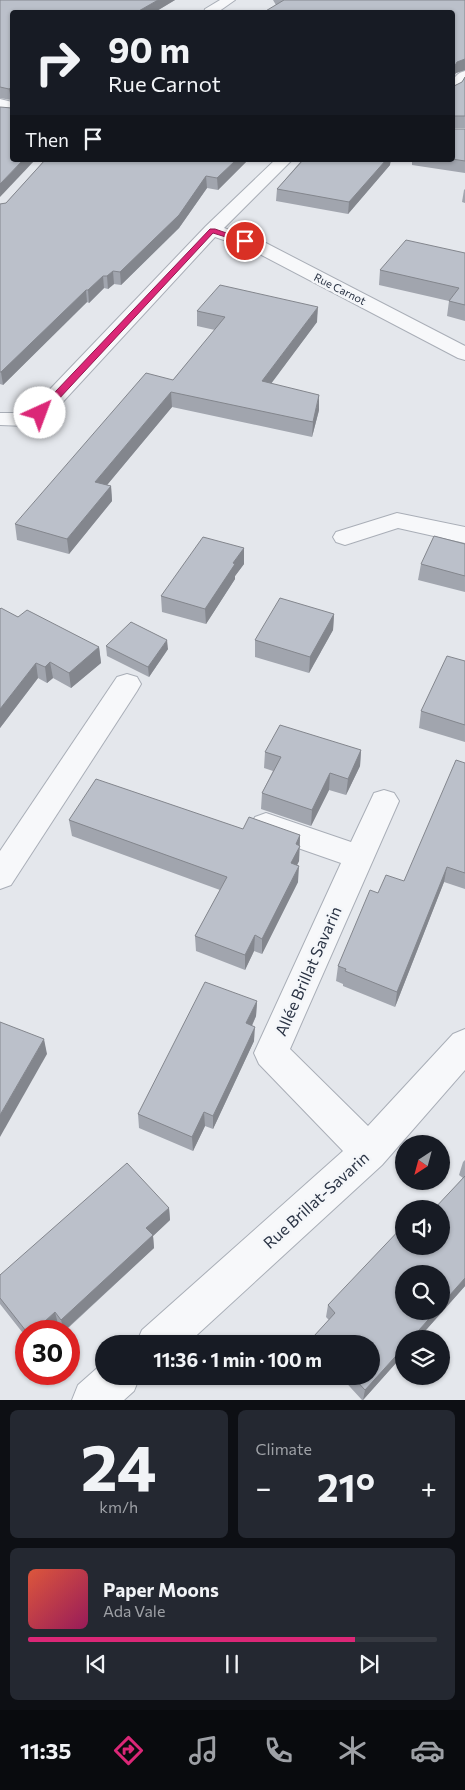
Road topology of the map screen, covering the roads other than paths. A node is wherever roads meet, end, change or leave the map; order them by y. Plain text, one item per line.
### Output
1 (229, 0) edge
2 (213, 10) edge
3 (465, 76) edge
4 (455, 88) edge
5 (282, 162) edge
6 (212, 230) junction
7 (465, 354) edge
8 (0, 420) edge
9 (465, 534) edge
10 (345, 537) dead end
11 (127, 684) dead end
12 (384, 801) dead end
13 (260, 823) edge
14 (359, 857) junction
15 (0, 876) edge
16 (465, 1045) edge
17 (369, 1152) junction
18 (166, 1335) edge
19 (109, 1385) edge
20 (93, 1400) edge

1 - 2 street
3 - 4 street
5 - 6 street
6 - 7 street, Rue Carnot
6 - 8 street
9 - 10 street
11 - 15 street
12 - 14 street
13 - 14 street
14 - 17 street, Allée Brillat Savarin
16 - 17 street, Rue Brillat-Savarin
17 - 18 street, Rue Brillat-Savarin
19 - 20 street

